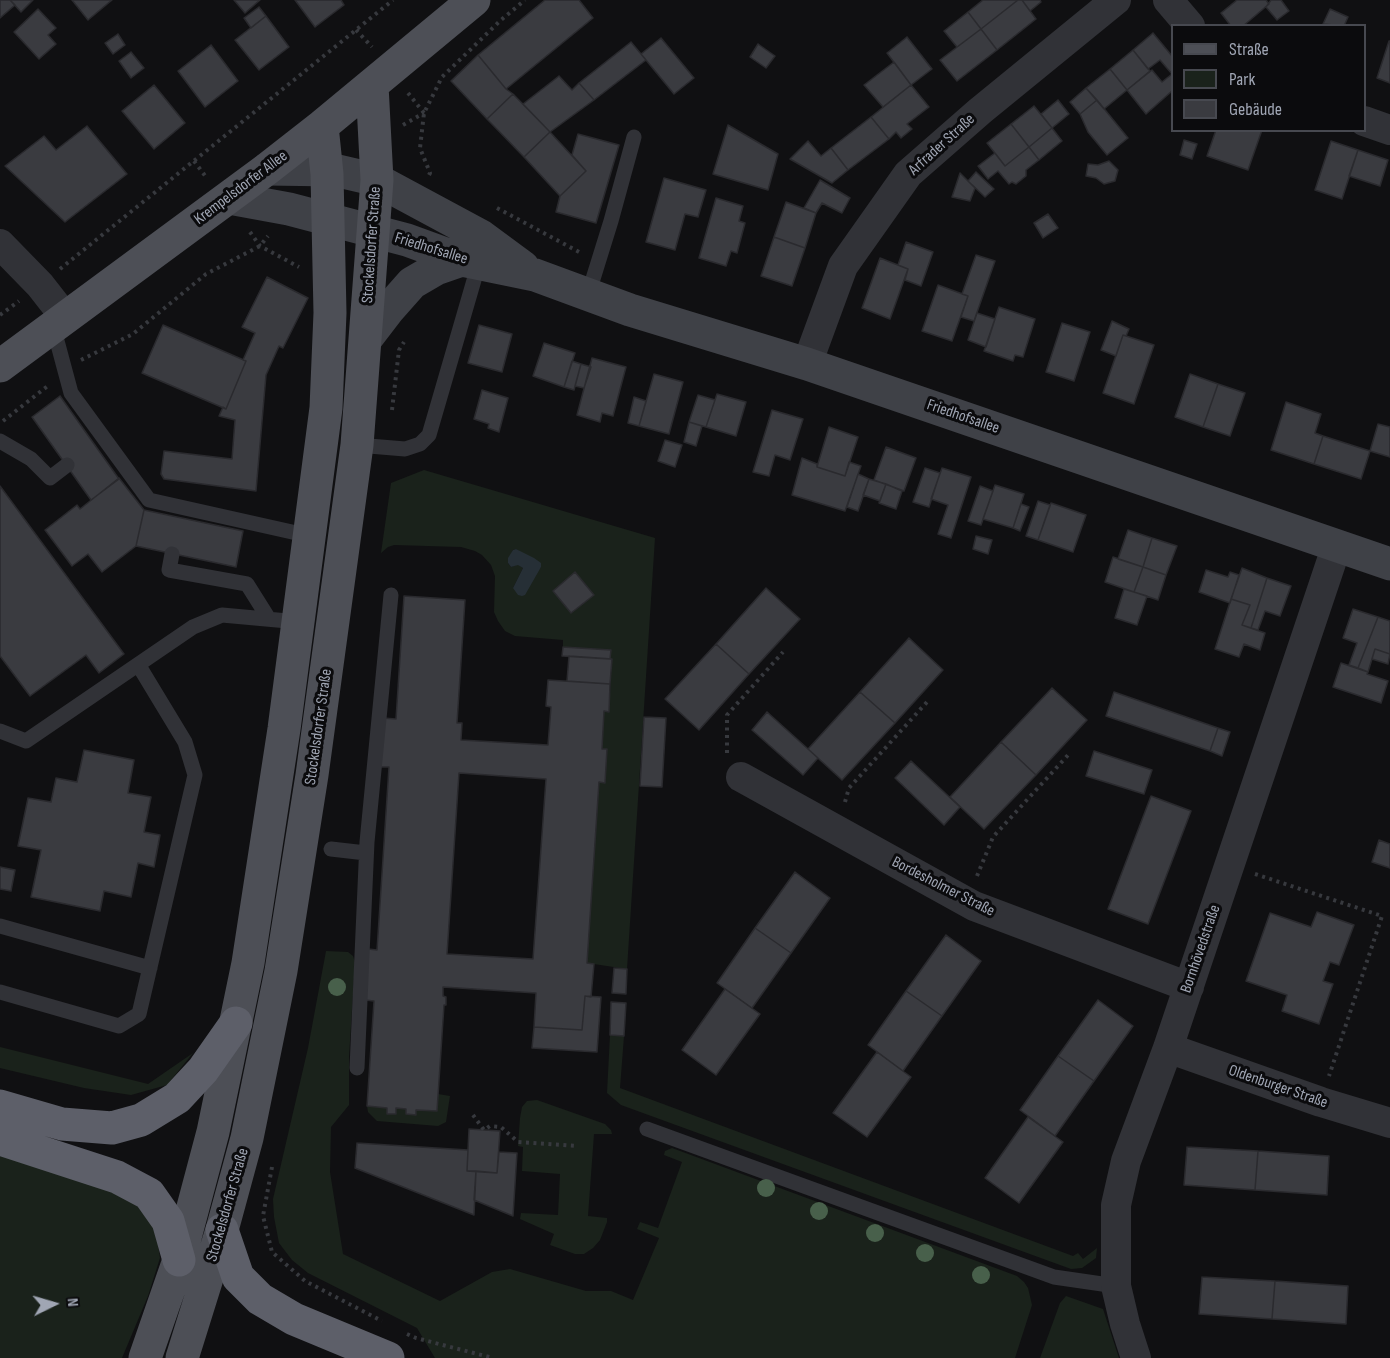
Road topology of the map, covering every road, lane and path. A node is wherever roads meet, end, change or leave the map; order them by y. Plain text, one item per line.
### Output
1 (393, 0) edge
2 (474, 0) edge
3 (525, 0) edge
4 (1116, 0) edge
5 (1168, 0) edge
6 (1188, 24) edge
7 (372, 85) junction
8 (424, 113) junction
9 (1366, 121) edge
10 (322, 126) junction
11 (1390, 130) edge
12 (634, 137) dead end
13 (376, 140) junction
14 (267, 170) junction
15 (326, 170) junction
16 (376, 180) junction
17 (229, 198) junction
18 (420, 202) junction
19 (289, 209) junction
20 (328, 219) junction
21 (374, 231) junction
22 (0, 244) edge
23 (470, 261) junction
24 (535, 275) junction
25 (40, 285) junction
26 (588, 295) junction
27 (59, 322) junction
28 (409, 332) dead end
29 (366, 339) junction
30 (807, 364) junction
31 (0, 366) edge
32 (64, 373) junction
33 (0, 423) edge
34 (0, 441) edge
35 (372, 446) junction
36 (67, 465) dead end
37 (310, 536) junction
38 (1337, 545) junction
39 (172, 554) dead end
40 (1390, 564) edge
41 (392, 595) dead end
42 (284, 621) junction
43 (783, 652) dead end
44 (139, 666) junction
45 (927, 702) dead end
46 (0, 731) edge
47 (1069, 754) dead end
48 (741, 777) joint
49 (836, 830) junction
50 (331, 849) dead end
51 (366, 853) junction
52 (1230, 865) junction
53 (966, 902) junction
54 (0, 926) edge
55 (150, 968) junction
56 (1189, 987) junction
57 (0, 992) edge
58 (236, 1023) junction
59 (1168, 1048) junction
60 (357, 1068) dead end
61 (1321, 1102) junction
62 (0, 1106) edge
63 (474, 1115) dead end
64 (1390, 1123) edge
65 (646, 1129) dead end
66 (0, 1139) edge
67 (578, 1146) dead end
68 (274, 1158) dead end
69 (222, 1230) junction
70 (178, 1260) junction
71 (1116, 1286) junction
72 (386, 1323) dead end
73 (397, 1346) edge
74 (145, 1358) edge
75 (182, 1358) edge
76 (493, 1358) edge
77 (1136, 1358) edge

1 - 25 path
2 - 7 main road, Krempelsdorfer Allee
3 - 8 path
4 - 30 street, Arfrader Straße
5 - 6 street
7 - 10 main road, Krempelsdorfer Allee
7 - 13 main road, Stockelsdorfer Straße
8 - 13 path
8 - 18 path
9 - 11 street
10 - 14 main road, Krempelsdorfer Allee
10 - 15 main road, Stockelsdorfer Straße
12 - 26 lane
13 - 16 main road, Stockelsdorfer Straße
14 - 15 street, Friedhofsallee
14 - 17 main road, Krempelsdorfer Allee
15 - 16 street, Friedhofsallee
15 - 20 main road, Stockelsdorfer Straße
16 - 18 street, Friedhofsallee
16 - 20 street
16 - 21 main road, Stockelsdorfer Straße
17 - 19 street, Friedhofsallee
17 - 27 main road, Krempelsdorfer Allee
18 - 24 street, Friedhofsallee
19 - 20 street, Friedhofsallee
19 - 32 path
20 - 21 street, Friedhofsallee
20 - 37 main road, Stockelsdorfer Straße
21 - 23 street, Friedhofsallee
21 - 29 main road, Stockelsdorfer Straße
22 - 25 street
23 - 24 street, Friedhofsallee
23 - 29 street
23 - 35 lane
24 - 26 street, Friedhofsallee
25 - 27 street
26 - 30 street, Friedhofsallee
27 - 31 main road, Krempelsdorfer Allee
27 - 32 lane
28 - 35 path
29 - 35 main road, Stockelsdorfer Straße
30 - 38 street, Friedhofsallee
32 - 33 path
32 - 37 lane
34 - 36 lane
35 - 69 main road, Stockelsdorfer Straße
37 - 42 main road, Stockelsdorfer Straße
38 - 40 street, Friedhofsallee
38 - 52 street, Bornhövedstraße
39 - 42 lane
41 - 51 lane
42 - 44 lane
42 - 58 main road, Stockelsdorfer Straße
43 - 48 path
44 - 46 lane
44 - 55 lane
45 - 49 path
47 - 53 path
48 - 49 street, Bordesholmer Straße
49 - 53 street, Bordesholmer Straße
50 - 51 lane
51 - 60 lane
52 - 56 street, Bornhövedstraße
52 - 61 path
53 - 56 street, Bordesholmer Straße
54 - 55 lane
55 - 57 lane
56 - 59 street, Bornhövedstraße
58 - 62 highway
58 - 70 main road, Stockelsdorfer Straße
59 - 61 street, Oldenburger Straße
59 - 71 street, Bornhövedstraße
61 - 64 street, Oldenburger Straße
63 - 67 path
65 - 71 lane
66 - 70 highway
68 - 72 path
69 - 73 highway
69 - 75 main road, Stockelsdorfer Straße
70 - 74 main road, Stockelsdorfer Straße
71 - 77 street, Bornhövedstraße
73 - 76 path

